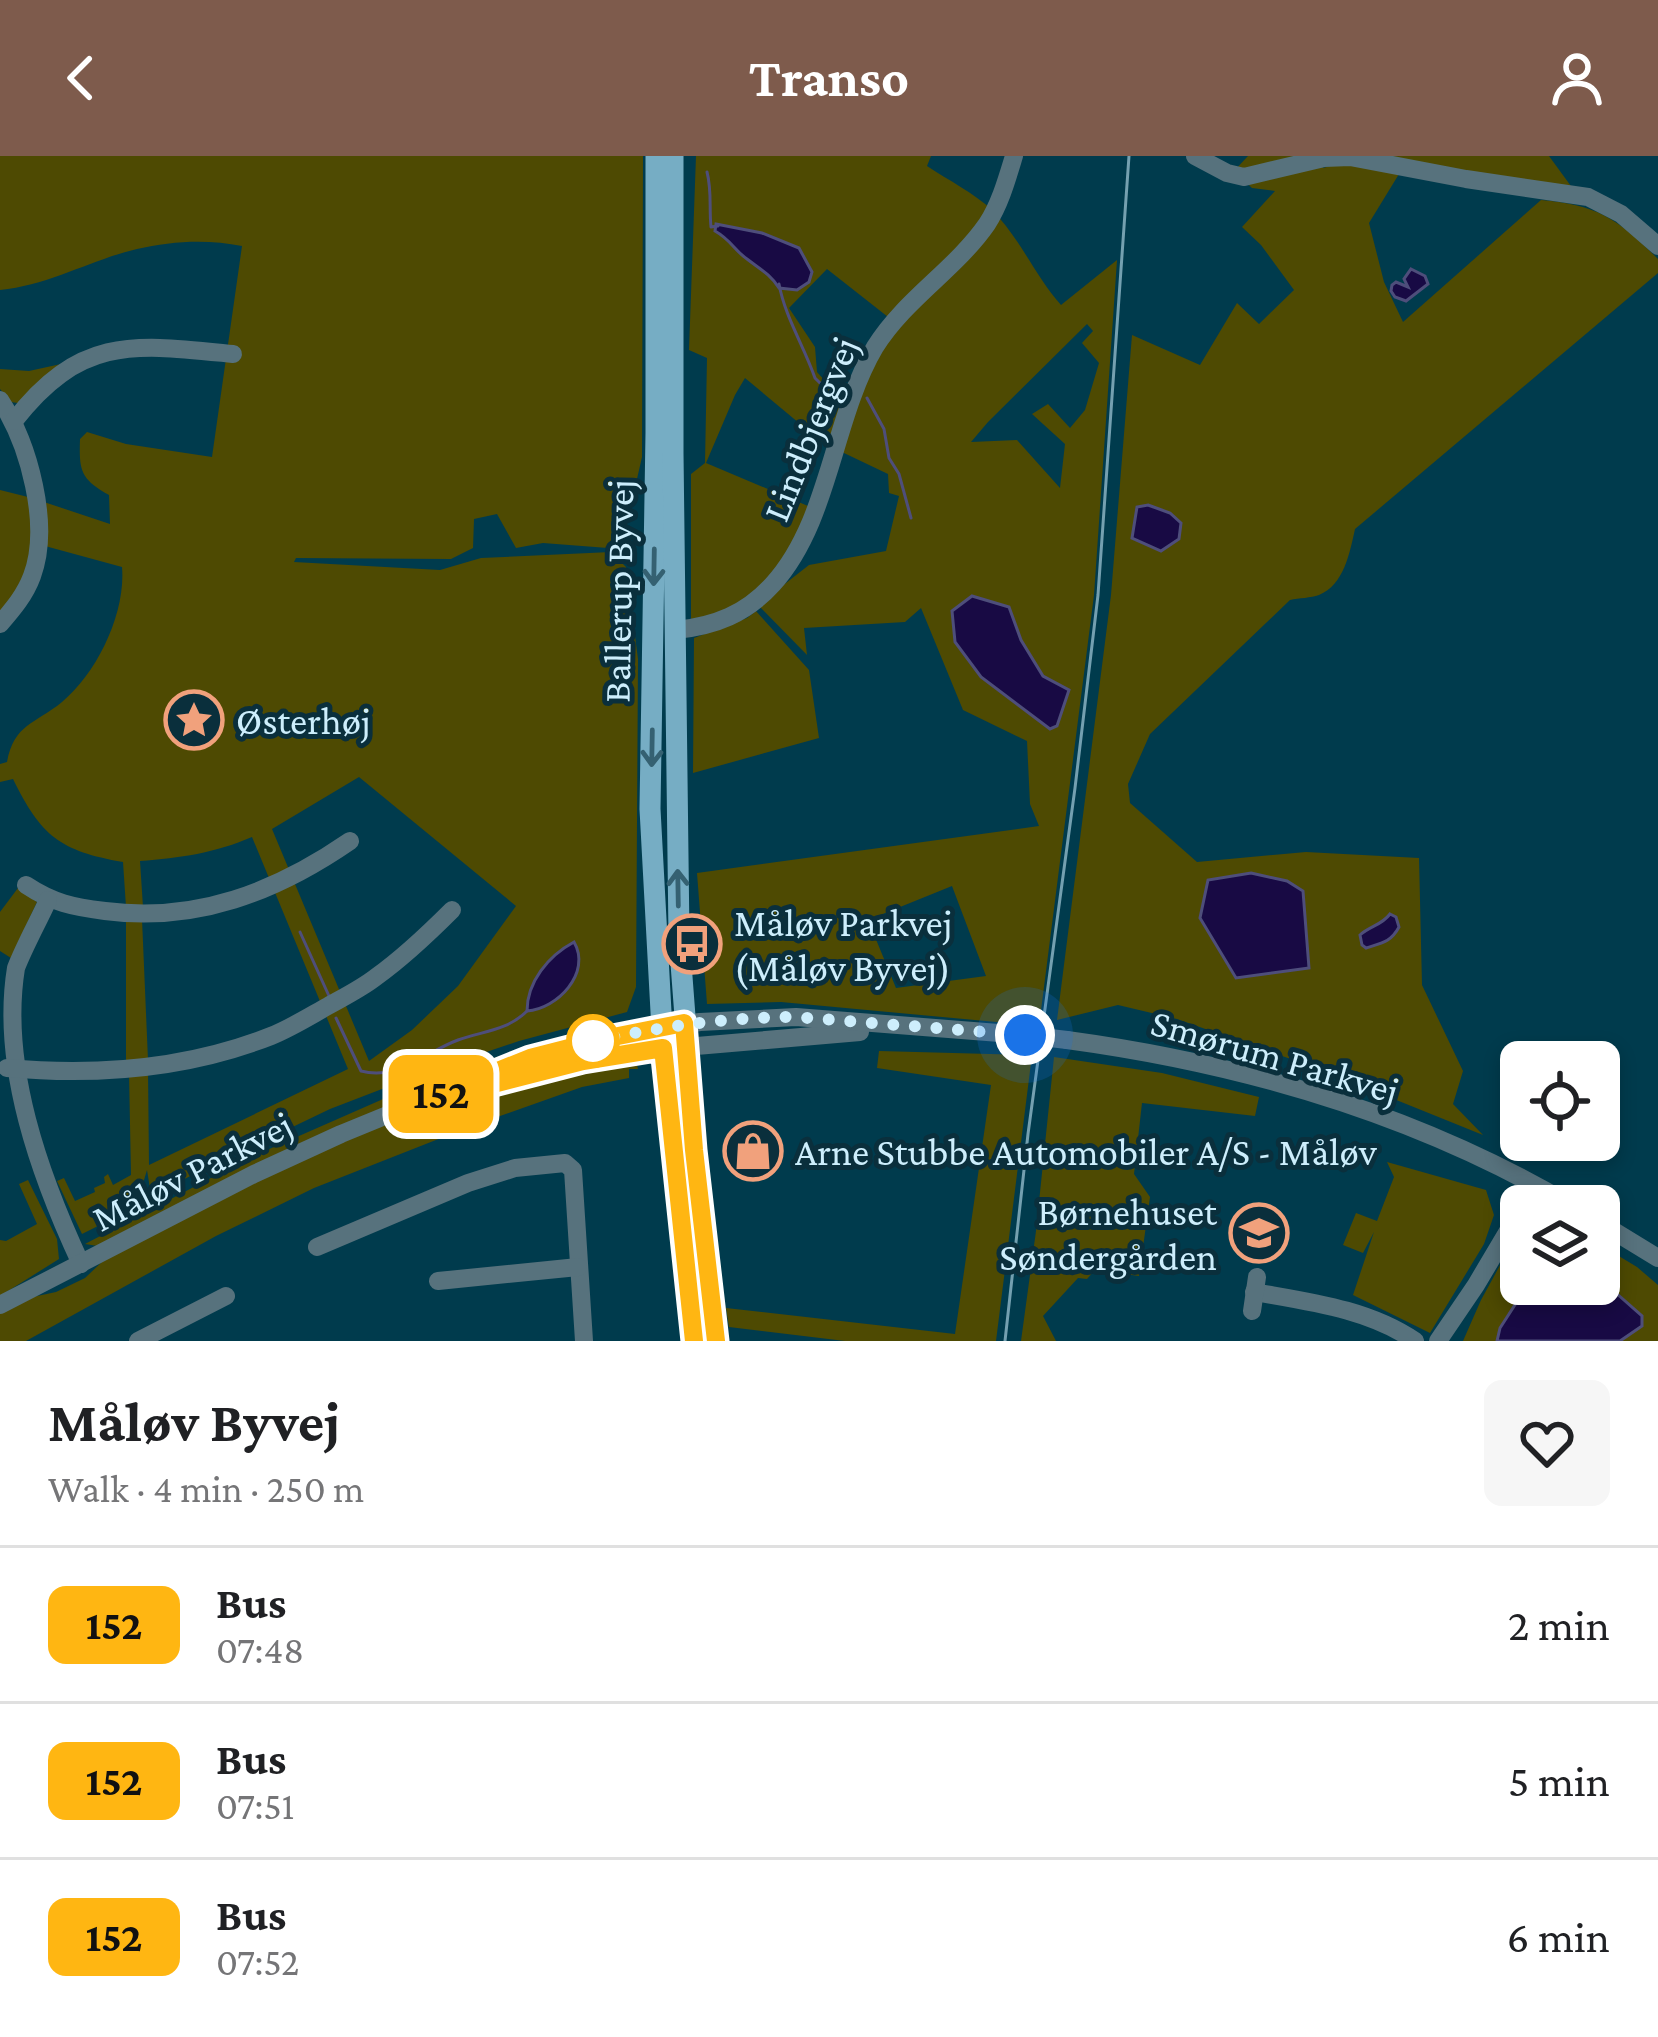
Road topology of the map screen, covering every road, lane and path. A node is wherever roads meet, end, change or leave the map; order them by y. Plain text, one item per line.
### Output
1 (656, 156) edge
2 (674, 156) edge
3 (1014, 156) edge
4 (1195, 156) edge
5 (1658, 246) edge
6 (232, 354) dead end
7 (0, 400) edge
8 (14, 421) junction
9 (0, 624) edge
10 (676, 630) junction
11 (350, 841) dead end
12 (26, 885) dead end
13 (48, 900) junction
14 (452, 910) dead end
15 (8, 965) edge
16 (944, 1029) junction
17 (676, 1036) junction
18 (7, 1069) junction
19 (1534, 1184) edge
20 (1620, 1235) edge
21 (1500, 1245) edge
22 (316, 1247) dead end
23 (1658, 1258) edge
24 (81, 1264) junction
25 (578, 1268) junction
26 (438, 1281) dead end
27 (1476, 1286) junction
28 (1254, 1294) dead end
29 (226, 1296) dead end
30 (0, 1305) edge
31 (1370, 1319) junction
32 (138, 1341) edge
33 (584, 1341) edge
34 (694, 1341) edge
35 (716, 1341) edge
36 (1395, 1341) edge
37 (1415, 1341) edge
38 (1438, 1341) edge
39 (1454, 1341) edge

1 -> 17 main road, Ballerup Byvej
2 - 10 main road, Ballerup Byvej
3 - 10 street, Lindbjergvej
4 - 5 street
6 - 8 street
7 - 8 street
8 - 9 street
17 -> 10 main road, Ballerup Byvej
11 - 13 street
12 - 13 street
13 - 15 street
14 - 18 street
15 - 18 street
16 - 17 street, Smørum Parkvej
16 - 17 street, Smørum Parkvej
16 - 19 street, Smørum Parkvej, bridge
17 - 24 street, Måløv Parkvej
17 - 34 main road
17 - 35 main road
18 - 24 street
20 - 23 street
21 - 27 street
22 - 25 street
24 - 30 street, Måløv Parkvej
25 - 26 street
25 - 33 street
27 - 38 street
27 - 39 street
28 - 31 street
29 - 32 street
31 - 36 street
31 - 37 street

